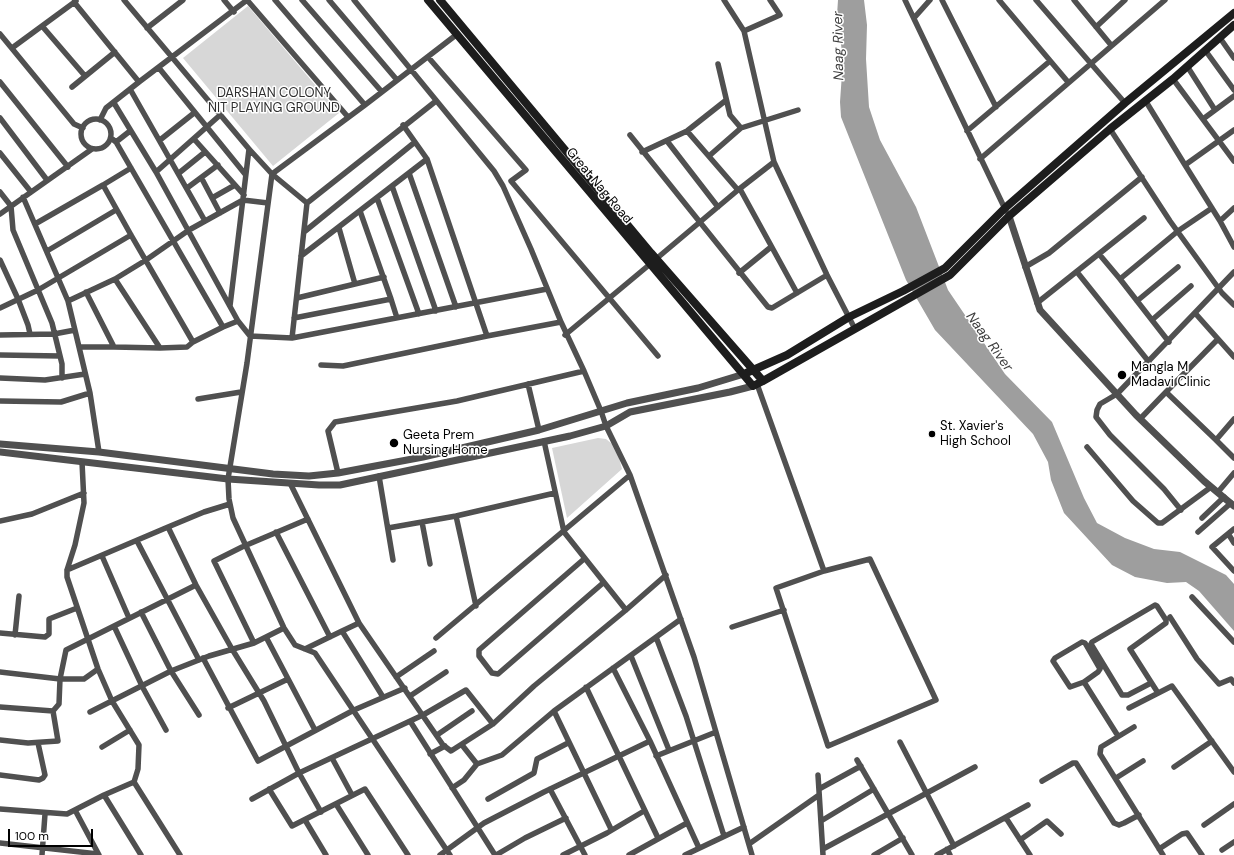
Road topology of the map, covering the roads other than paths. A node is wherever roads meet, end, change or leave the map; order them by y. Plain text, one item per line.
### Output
1 (124, 0) edge
2 (224, 0) edge
3 (247, 0) edge
4 (275, 0) edge
5 (302, 0) edge
6 (329, 0) edge
7 (354, 0) edge
8 (428, 0) edge
9 (440, 0) edge
10 (724, 0) edge
11 (770, 0) edge
12 (905, 0) edge
13 (930, 0) edge
14 (942, 0) edge
15 (999, 0) edge
16 (1036, 0) edge
17 (1125, 0) edge
18 (1165, 0) edge
19 (76, 1) edge
20 (180, 1) edge
21 (1076, 1) edge
22 (234, 12) junction
23 (1234, 13) edge
24 (914, 18) junction
25 (1234, 25) edge
26 (42, 26) junction
27 (1096, 27) junction
28 (147, 28) junction
29 (464, 29) junction
30 (744, 31) junction
31 (0, 34) edge
32 (456, 35) junction
33 (1220, 38) junction
34 (1111, 45) junction
35 (12, 48) junction
36 (1205, 50) junction
37 (115, 52) junction
38 (428, 56) junction
39 (1234, 58) edge
40 (172, 59) junction
41 (1050, 61) junction
42 (1090, 63) junction
43 (718, 64) dead end
44 (1187, 66) junction
45 (159, 68) junction
46 (412, 70) junction
47 (85, 76) junction
48 (1174, 79) junction
49 (397, 80) junction
50 (0, 82) edge
51 (139, 82) junction
52 (1068, 82) junction
53 (72, 86) dead end
54 (130, 89) junction
55 (1234, 90) edge
56 (1139, 91) junction
57 (382, 92) junction
58 (1234, 96) edge
59 (436, 100) junction
60 (1145, 100) junction
61 (726, 101) junction
62 (114, 103) junction
63 (1125, 103) junction
64 (365, 105) junction
65 (996, 107) junction
66 (798, 110) dead end
67 (1215, 110) junction
68 (1133, 111) junction
69 (194, 112) junction
70 (220, 116) junction
71 (348, 117) junction
72 (0, 118) edge
73 (1203, 119) junction
74 (100, 120) junction
75 (766, 120) junction
76 (403, 125) junction
77 (83, 128) junction
78 (207, 128) junction
79 (741, 128) junction
80 (1110, 129) junction
81 (130, 131) junction
82 (687, 131) junction
83 (967, 132) junction
84 (1233, 132) edge
85 (630, 135) dead end
86 (194, 139) junction
87 (113, 140) junction
88 (160, 140) junction
89 (667, 141) junction
90 (1219, 141) junction
91 (415, 142) junction
92 (92, 149) junction
93 (249, 149) junction
94 (205, 152) junction
95 (642, 152) junction
96 (0, 154) edge
97 (709, 156) junction
98 (171, 159) junction
99 (427, 159) junction
100 (980, 159) junction
101 (1234, 161) edge
102 (774, 162) junction
103 (218, 165) junction
104 (1184, 165) junction
105 (68, 168) junction
106 (131, 168) junction
107 (156, 172) junction
108 (409, 173) junction
109 (179, 174) junction
110 (245, 174) junction
111 (272, 174) junction
112 (1142, 177) junction
113 (202, 179) junction
114 (47, 180) junction
115 (511, 181) junction
116 (103, 185) junction
117 (235, 185) junction
118 (392, 186) junction
119 (503, 186) junction
120 (187, 188) junction
121 (739, 189) junction
122 (0, 192) edge
123 (31, 192) junction
124 (23, 197) junction
125 (212, 198) junction
126 (243, 198) junction
127 (377, 198) junction
128 (307, 203) junction
129 (268, 204) junction
130 (12, 206) junction
131 (718, 207) junction
132 (1005, 208) junction
133 (1212, 208) junction
134 (1234, 208) edge
135 (116, 210) junction
136 (360, 211) junction
137 (220, 213) junction
138 (0, 214) edge
139 (1009, 216) junction
140 (1144, 218) dead end
141 (205, 221) junction
142 (1220, 221) junction
143 (699, 223) junction
144 (35, 224) junction
145 (339, 228) junction
146 (189, 230) junction
147 (1178, 231) junction
148 (304, 232) junction
149 (131, 235) junction
150 (174, 242) junction
151 (771, 247) junction
152 (1234, 247) edge
153 (46, 251) junction
154 (1099, 254) junction
155 (301, 256) junction
156 (656, 259) junction
157 (0, 260) edge
158 (146, 260) junction
159 (649, 265) junction
160 (1025, 267) junction
161 (1178, 268) dead end
162 (1077, 272) junction
163 (1234, 272) edge
164 (740, 273) junction
165 (827, 275) junction
166 (384, 277) junction
167 (58, 278) junction
168 (115, 279) junction
169 (1120, 279) junction
170 (355, 284) junction
171 (1191, 286) dead end
172 (1219, 288) junction
173 (547, 289) junction
174 (38, 290) junction
175 (86, 292) junction
176 (797, 293) junction
177 (608, 297) junction
178 (297, 298) junction
179 (18, 299) junction
180 (391, 299) junction
181 (68, 301) junction
182 (1137, 301) junction
183 (477, 303) junction
184 (1038, 304) junction
185 (1234, 305) edge
186 (230, 306) junction
187 (456, 307) junction
188 (0, 308) edge
189 (436, 311) junction
190 (1195, 313) junction
191 (419, 314) junction
192 (849, 317) junction
193 (294, 318) junction
194 (397, 318) junction
195 (1152, 320) junction
196 (238, 321) junction
197 (561, 322) junction
198 (224, 327) junction
199 (855, 329) junction
200 (75, 330) junction
201 (30, 334) junction
202 (54, 334) junction
203 (0, 335) edge
204 (565, 335) junction
205 (250, 336) junction
206 (487, 336) junction
207 (292, 338) junction
208 (1218, 339) junction
209 (193, 342) junction
210 (1168, 342) junction
211 (79, 347) junction
212 (114, 347) junction
213 (160, 348) junction
214 (0, 356) edge
215 (60, 356) junction
216 (658, 356) dead end
217 (1234, 357) edge
218 (1149, 362) junction
219 (321, 365) dead end
220 (755, 370) junction
221 (584, 371) junction
222 (85, 374) junction
223 (744, 374) junction
224 (0, 378) edge
225 (62, 378) junction
226 (528, 384) junction
227 (758, 384) junction
228 (241, 392) junction
229 (1166, 392) junction
230 (90, 393) junction
231 (1117, 394) junction
232 (198, 399) dead end
233 (0, 401) edge
234 (601, 411) junction
235 (1140, 419) junction
236 (1234, 419) edge
237 (606, 426) junction
238 (539, 430) junction
239 (544, 440) junction
240 (1216, 440) junction
241 (0, 444) edge
242 (1088, 447) dead end
243 (0, 452) edge
244 (99, 452) junction
245 (1234, 458) edge
246 (82, 462) junction
247 (229, 469) junction
248 (338, 473) junction
249 (1234, 474) edge
250 (378, 476) junction
251 (630, 476) junction
252 (228, 479) junction
253 (290, 483) junction
254 (1211, 487) junction
255 (84, 493) junction
256 (555, 493) junction
257 (1221, 495) junction
258 (230, 504) junction
259 (1233, 504) edge
260 (1182, 510) junction
261 (456, 516) junction
262 (1202, 518) dead end
263 (308, 519) junction
264 (0, 521) edge
265 (422, 522) junction
266 (168, 527) junction
267 (388, 528) junction
268 (1234, 529) edge
269 (276, 532) junction
270 (564, 532) junction
271 (1198, 532) dead end
272 (1229, 534) junction
273 (137, 541) junction
274 (1234, 543) edge
275 (245, 545) junction
276 (102, 556) junction
277 (584, 559) junction
278 (394, 560) dead end
279 (430, 564) dead end
280 (67, 570) junction
281 (824, 571) junction
282 (1234, 571) edge
283 (666, 575) junction
284 (604, 583) junction
285 (196, 584) junction
286 (18, 596) dead end
287 (1192, 597) dead end
288 (166, 599) junction
289 (476, 606) junction
290 (78, 608) junction
291 (626, 610) junction
292 (784, 610) junction
293 (141, 612) junction
294 (1170, 617) dead end
295 (129, 618) junction
296 (681, 619) junction
297 (359, 623) junction
298 (114, 626) junction
299 (732, 627) dead end
300 (284, 628) junction
301 (342, 631) junction
302 (0, 633) edge
303 (15, 635) junction
304 (266, 637) junction
305 (330, 637) junction
306 (656, 637) junction
307 (436, 638) dead end
308 (87, 639) junction
309 (1234, 642) edge
310 (254, 643) junction
311 (232, 649) junction
312 (305, 649) junction
313 (434, 651) dead end
314 (631, 656) junction
315 (201, 659) junction
316 (613, 668) junction
317 (98, 669) junction
318 (171, 671) junction
319 (0, 672) edge
320 (446, 672) dead end
321 (396, 677) junction
322 (60, 679) junction
323 (288, 679) junction
324 (1084, 682) junction
325 (1151, 683) junction
326 (1234, 683) edge
327 (142, 686) junction
328 (586, 687) junction
329 (405, 688) junction
330 (258, 692) junction
331 (1158, 693) junction
332 (410, 696) junction
333 (383, 697) junction
334 (112, 701) junction
335 (0, 707) edge
336 (228, 708) junction
337 (1129, 708) dead end
338 (53, 710) junction
339 (354, 710) junction
340 (472, 711) dead end
341 (554, 711) junction
342 (90, 712) dead end
343 (199, 715) dead end
344 (423, 715) junction
345 (410, 721) junction
346 (492, 724) junction
347 (1134, 727) dead end
348 (130, 730) junction
349 (166, 730) dead end
350 (316, 730) junction
351 (716, 732) junction
352 (437, 735) junction
353 (1118, 736) junction
354 (373, 738) junction
355 (0, 740) edge
356 (695, 740) junction
357 (650, 741) junction
358 (1212, 741) junction
359 (900, 742) dead end
360 (38, 743) junction
361 (568, 743) junction
362 (286, 745) junction
363 (462, 745) junction
364 (445, 746) junction
365 (102, 747) dead end
366 (669, 750) junction
367 (430, 754) junction
368 (618, 756) junction
369 (656, 756) junction
370 (332, 758) junction
371 (857, 760) dead end
372 (1143, 761) dead end
373 (478, 764) junction
374 (861, 766) junction
375 (975, 767) dead end
376 (1174, 767) dead end
377 (1234, 772) edge
378 (299, 773) junction
379 (583, 773) junction
380 (818, 775) dead end
381 (0, 776) edge
382 (1116, 778) junction
383 (1042, 781) dead end
384 (134, 782) junction
385 (452, 788) junction
386 (269, 789) junction
387 (550, 789) junction
388 (874, 789) junction
389 (819, 792) junction
390 (926, 793) junction
391 (104, 795) junction
392 (352, 795) junction
393 (252, 798) dead end
394 (488, 799) dead end
395 (336, 804) junction
396 (1234, 804) edge
397 (1028, 805) dead end
398 (0, 809) edge
399 (75, 810) junction
400 (644, 811) junction
401 (322, 812) junction
402 (888, 813) junction
403 (45, 814) junction
404 (1139, 815) junction
405 (566, 818) junction
406 (1006, 818) junction
407 (305, 820) junction
408 (821, 821) junction
409 (687, 823) junction
410 (744, 826) junction
411 (1204, 826) dead end
412 (476, 828) junction
413 (611, 830) junction
414 (1061, 834) dead end
415 (724, 836) junction
416 (658, 838) junction
417 (902, 838) junction
418 (1020, 840) junction
419 (1234, 842) edge
420 (0, 843) edge
421 (749, 844) junction
422 (581, 846) junction
423 (954, 846) junction
424 (42, 848) junction
425 (699, 848) junction
426 (1159, 848) junction
427 (1222, 850) dead end
428 (448, 852) edge
429 (823, 852) edge
430 (949, 852) edge
431 (42, 855) edge
432 (98, 855) edge
433 (141, 855) edge
434 (180, 855) edge
435 (326, 855) edge
436 (368, 855) edge
437 (408, 855) edge
438 (440, 855) edge
439 (496, 855) edge
440 (563, 855) edge
441 (585, 855) edge
442 (629, 855) edge
443 (685, 855) edge
444 (752, 855) edge
445 (874, 855) edge
446 (912, 855) edge
447 (937, 855) edge
448 (1030, 855) edge
449 (1163, 855) edge
450 (1202, 855) edge

1 - 28 street
2 - 22 street
3 - 22 street
3 - 71 street
4 - 64 street
5 - 57 street
6 - 49 street
7 - 46 street
8 - 32 main road, Great Nag Road
9 - 29 main road, Great Nag Road
10 - 30 street
11 - 30 street
12 - 24 street
13 - 24 street
14 - 65 street
15 - 41 street
16 - 42 street
17 - 27 street
18 - 34 street
19 - 26 street
19 - 37 street
20 - 28 street
21 - 27 street
22 - 40 street
23 - 56 main road
24 - 83 street
25 - 33 main road
26 - 35 street
26 - 47 street
27 - 34 street
28 - 40 street
29 - 32 main road
29 - 156 main road, Great Nag Road
30 - 75 street
31 - 35 street
32 - 38 street
32 - 159 main road, Great Nag Road
33 - 36 main road
33 - 39 street
34 - 42 street
35 - 77 street
36 - 44 main road
36 - 55 street
37 - 47 street
37 - 51 street
38 - 46 street
38 - 115 street
40 - 45 street
40 - 70 street
41 - 52 street
41 - 65 street
42 - 52 street
42 - 63 street
43 - 61 street
44 - 48 main road
44 - 67 street
45 - 51 street
45 - 69 street
46 - 49 street
46 - 59 street
47 - 53 street
48 - 60 main road
48 - 73 street
49 - 57 street
50 - 105 street
51 - 54 street
52 - 100 street
54 - 62 street
54 - 88 street
56 - 60 main road
56 - 63 main road
57 - 64 street
58 - 67 street
59 - 76 street
59 - 119 street
60 - 68 main road
60 - 104 street
61 - 79 street
61 - 82 street
62 - 74 street
62 - 81 street
63 - 68 main road
63 - 132 main road
64 - 71 street
65 - 83 street
66 - 75 street
67 - 73 street
68 - 80 main road
69 - 78 street
69 - 88 street
70 - 78 street
70 - 93 street
71 - 111 street
72 - 114 street
73 - 90 street
74 - 77 street
74 - 87 street
75 - 79 street
75 - 102 street
76 - 91 street
76 - 128 street
77 - 92 street
78 - 86 street
78 - 110 street
79 - 97 street
80 - 112 street
80 - 139 main road
81 - 87 street
81 - 107 street
82 - 89 street
82 - 97 street
83 - 100 street
84 - 90 street
85 - 95 street
86 - 94 street
86 - 98 street
87 - 92 street
87 - 106 street
88 - 98 street
89 - 95 street
89 - 131 street
90 - 101 street
90 - 104 street
91 - 99 street
91 - 148 street
92 - 105 street
93 - 110 street
93 - 111 street
94 - 103 street
94 - 109 street
95 - 143 street
96 - 123 street
97 - 121 street
98 - 107 street
98 - 109 street
99 - 108 street
99 - 183 street
100 - 132 street
102 - 121 street
102 - 165 street
103 - 113 street
103 - 117 street
104 - 133 street
105 - 114 street
106 - 116 street
106 - 150 street
107 - 146 street
108 - 118 street
108 - 187 street
109 - 120 street
110 - 126 street
111 - 128 street
111 - 129 street
112 - 147 street
112 - 160 street
113 - 120 street
113 - 125 street
114 - 123 street
115 - 119 street
115 - 177 street
116 - 135 street
116 - 144 street
117 - 125 street
117 - 126 street
118 - 127 street
118 - 189 street
119 - 173 street
120 - 141 street
121 - 131 street
121 - 151 street
122 - 130 street
123 - 124 street
124 - 130 street
124 - 144 street
125 - 137 street
126 - 129 street
126 - 137 street
126 - 186 street
127 - 136 street
127 - 191 street
128 - 148 street
129 - 205 street
130 - 138 street
130 - 174 street
131 - 143 street
132 - 139 street
132 - 192 main road
133 - 142 street
133 - 147 street
134 - 142 street
135 - 149 street
135 - 153 street
136 - 145 street
136 - 166 street
137 - 141 street
139 - 160 street
139 - 199 main road
140 - 154 street
141 - 146 street
142 - 152 street
143 - 156 street
143 - 164 street
144 - 153 street
145 - 155 street
145 - 170 street
146 - 150 street
146 - 186 street
147 - 169 street
147 - 172 street
148 - 155 street
149 - 158 street
149 - 167 street
150 - 158 street
150 - 198 street
151 - 164 street
151 - 176 street
153 - 167 street
154 - 162 street
154 - 169 street
155 - 178 street
156 - 159 main road
156 - 220 main road, Great Nag Road
157 - 179 street
158 - 168 street
158 - 209 street
159 - 177 street
159 - 223 main road, Great Nag Road
160 - 184 street
161 - 182 street
162 - 184 street
162 - 218 street
163 - 172 street
164 - 176 street
165 - 176 street
165 - 192 street
166 - 170 street
166 - 180 street
167 - 174 street
167 - 181 street
168 - 175 street
168 - 213 street
169 - 182 street
170 - 178 street
171 - 195 street
172 - 185 street
172 - 190 street
173 - 183 street
173 - 197 street
174 - 179 street
174 - 202 street
175 - 181 street
175 - 212 street
177 - 204 street
177 - 216 street
178 - 193 street
179 - 188 street
179 - 201 street
180 - 193 street
180 - 194 street
181 - 200 street
182 - 195 street
183 - 187 street
183 - 206 street
184 - 231 street
186 - 196 street
187 - 189 street
189 - 191 street
190 - 208 street
190 - 210 street
191 - 194 street
192 - 199 street
192 - 220 main road
193 - 207 street
194 - 207 street
195 - 210 street
196 - 198 street
196 - 205 street
197 - 204 street
197 - 206 street
198 - 209 street
199 - 227 main road
200 - 202 street
200 - 211 street
201 - 202 street
201 - 203 street
202 - 215 street
204 - 221 street
205 - 207 street
205 - 228 street
206 - 219 street
208 - 217 street
208 - 229 street
209 - 213 street
210 - 218 street
211 - 212 street
211 - 222 street
212 - 213 street
214 - 215 street
215 - 225 street
218 - 231 street
220 - 223 main road
220 - 227 main road, Great Nag Road
221 - 226 street
221 - 234 street
222 - 225 street
222 - 230 street
223 - 227 main road, Great Nag Road
223 - 234 street
224 - 225 street
226 - 238 street
226 - 248 street
227 - 237 street
227 - 281 street
228 - 232 street
228 - 247 street
229 - 235 street
229 - 240 street
230 - 233 street
230 - 244 street
231 - 235 street
231 - 260 street
234 - 237 street
234 - 238 street
235 - 254 street
236 - 240 street
237 - 239 street
237 - 251 street
238 - 248 street
239 - 250 street
239 - 256 street
240 - 245 street
241 - 244 street
242 - 260 street
243 - 246 street
244 - 247 street
246 - 252 street
246 - 255 street
247 - 248 street
247 - 252 street
249 - 257 street
250 - 253 street
250 - 267 street
251 - 270 street
251 - 283 street
252 - 253 street
252 - 258 street
253 - 263 street
254 - 257 street
254 - 260 street
255 - 264 street
255 - 280 street
256 - 261 street
256 - 270 street
257 - 259 street
257 - 262 street
258 - 266 street
258 - 275 street
259 - 271 street
261 - 265 street
261 - 289 street
263 - 269 street
263 - 297 street
265 - 267 street
265 - 279 street
266 - 273 street
266 - 285 street
267 - 278 street
268 - 272 street
269 - 275 street
269 - 305 street
270 - 277 street
270 - 289 street
272 - 274 street
272 - 282 street
273 - 276 street
273 - 288 street
275 - 300 street
275 - 310 street
276 - 280 street
276 - 295 street
277 - 284 street
277 - 284 street
280 - 290 street
281 - 292 street
281 - 292 street
283 - 291 street
283 - 296 street
284 - 291 street
285 - 288 street
285 - 311 street
286 - 303 street
287 - 309 street
288 - 293 street
288 - 315 street
289 - 307 street
290 - 303 street
290 - 308 street
291 - 346 street
292 - 299 street
293 - 295 street
293 - 318 street
294 - 326 street
295 - 298 street
296 - 306 street
296 - 351 street
297 - 301 street
297 - 321 street
298 - 308 street
298 - 327 street
300 - 304 street
300 - 312 street
301 - 305 street
301 - 333 street
302 - 303 street
304 - 310 street
304 - 323 street
305 - 312 street
306 - 314 street
306 - 356 street
308 - 317 street
308 - 322 street
310 - 311 street
311 - 315 street
311 - 330 street
312 - 339 street
313 - 321 street
314 - 316 street
314 - 366 street
315 - 318 street
315 - 336 street
316 - 328 street
316 - 357 street
317 - 322 street
317 - 334 street
318 - 327 street
318 - 343 street
319 - 322 street
320 - 332 street
321 - 329 street
322 - 338 street
323 - 330 street
323 - 350 street
324 - 324 street
324 - 353 street
325 - 325 street
325 - 331 street
327 - 334 street
327 - 349 street
328 - 341 street
328 - 368 street
329 - 332 street
329 - 333 street
330 - 336 street
330 - 362 street
331 - 337 street
331 - 358 street
332 - 344 street
333 - 339 street
334 - 342 street
334 - 348 street
335 - 338 street
336 - 362 street
338 - 360 street
339 - 350 street
339 - 354 street
340 - 352 street
341 - 361 street
341 - 373 street
344 - 345 street
344 - 346 street
344 - 352 street
345 - 354 street
345 - 367 street
346 - 363 street
347 - 353 street
348 - 365 street
348 - 384 street
350 - 362 street
351 - 356 street
351 - 410 street
352 - 364 street
353 - 382 street
354 - 370 street
354 - 428 street
355 - 360 street
356 - 366 street
356 - 415 street
357 - 368 street
357 - 369 street
358 - 376 street
358 - 377 street
359 - 390 street
360 - 381 street
361 - 379 street
361 - 394 street
362 - 378 street
363 - 364 street
363 - 373 street
364 - 367 street
366 - 369 street
367 - 385 street
368 - 379 street
368 - 400 street
369 - 409 street
370 - 378 street
370 - 392 street
371 - 374 street
372 - 382 street
373 - 385 street
374 - 388 street
374 - 389 street
375 - 390 street
378 - 386 street
378 - 401 street
379 - 387 street
379 - 413 street
380 - 389 street
382 - 404 street
383 - 404 street
384 - 391 street
384 - 434 street
385 - 412 street
386 - 393 street
386 - 407 street
387 - 405 street
387 - 412 street
388 - 402 street
388 - 408 street
389 - 408 street
389 - 421 street
390 - 402 street
390 - 423 street
391 - 399 street
391 - 433 street
392 - 395 street
392 - 437 street
395 - 401 street
395 - 436 street
396 - 411 street
397 - 406 street
398 - 403 street
399 - 403 street
399 - 432 street
400 - 413 street
400 - 416 street
401 - 407 street
402 - 417 street
402 - 429 street
403 - 424 street
404 - 426 street
405 - 422 street
405 - 439 street
406 - 418 street
406 - 423 street
407 - 435 street
408 - 429 street
409 - 416 street
409 - 425 street
410 - 415 street
410 - 421 street
412 - 428 street
412 - 439 street
413 - 422 street
414 - 418 street
415 - 425 street
416 - 442 street
417 - 445 street
417 - 446 street
418 - 448 street
419 - 427 street
420 - 424 street
421 - 444 street
422 - 440 street
422 - 441 street
423 - 430 street
424 - 431 street
424 - 432 street
425 - 443 street
426 - 449 street
426 - 450 street
428 - 438 street
430 - 447 street

